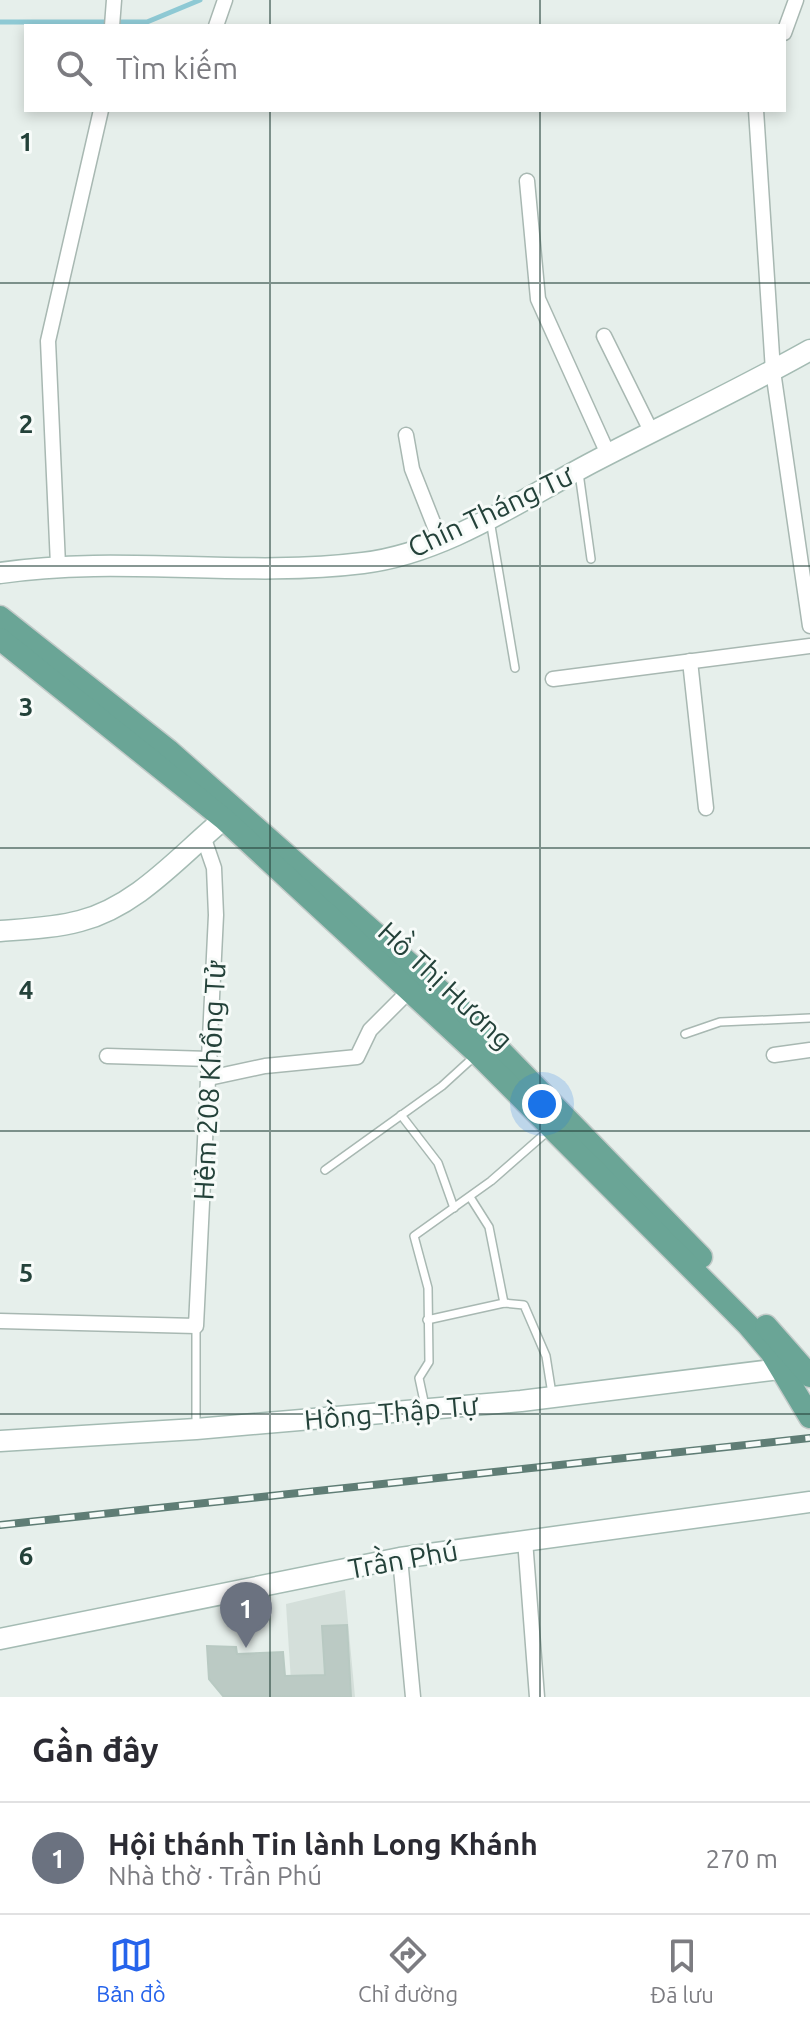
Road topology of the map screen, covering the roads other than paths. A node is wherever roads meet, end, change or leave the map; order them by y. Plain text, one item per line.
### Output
1 (225, 0) edge
2 (796, 0) edge
3 (114, 2) edge
4 (112, 24) edge
5 (217, 24) edge
6 (786, 28) edge
7 (101, 112) edge
8 (756, 112) edge
9 (527, 181) dead end
10 (604, 336) dead end
11 (810, 350) edge
12 (773, 371) junction
13 (652, 433) junction
14 (406, 435) dead end
15 (608, 454) junction
16 (578, 470) junction
17 (490, 517) junction
18 (440, 540) junction
19 (591, 559) dead end
20 (58, 565) junction
21 (0, 573) edge
22 (0, 617) edge
23 (810, 626) edge
24 (0, 639) edge
25 (810, 646) edge
26 (690, 661) junction
27 (515, 668) dead end
28 (553, 679) dead end
29 (706, 808) dead end
30 (224, 819) junction
31 (203, 836) junction
32 (0, 931) edge
33 (409, 991) junction
34 (810, 1018) edge
35 (685, 1034) dead end
36 (810, 1050) edge
37 (478, 1054) junction
38 (774, 1055) dead end
39 (107, 1056) dead end
40 (210, 1059) junction
41 (209, 1078) junction
42 (401, 1115) junction
43 (550, 1130) junction
44 (325, 1170) dead end
45 (470, 1197) junction
46 (454, 1208) junction
47 (504, 1303) junction
48 (427, 1320) junction
49 (0, 1321) edge
50 (196, 1326) junction
51 (781, 1369) junction
52 (808, 1369) edge
53 (552, 1398) junction
54 (425, 1409) junction
55 (810, 1417) edge
56 (196, 1429) junction
57 (0, 1441) edge
58 (810, 1502) edge
59 (525, 1540) junction
60 (400, 1558) junction
61 (0, 1639) edge
62 (413, 1697) edge
63 (537, 1697) edge

1 - 5 street
2 - 6 street
3 - 4 street
7 - 20 street
8 - 12 street
9 - 15 street
10 - 13 street
11 - 12 street, Chín Tháng Tư
12 - 13 street, Chín Tháng Tư
12 - 23 street
13 - 15 street, Chín Tháng Tư
14 - 18 street
15 - 16 street, Chín Tháng Tư
16 - 17 street, Chín Tháng Tư
16 - 19 lane
17 - 18 street, Chín Tháng Tư
17 - 27 lane
18 - 20 street, Chín Tháng Tư
20 - 21 street, Chín Tháng Tư
22 - 52 main road, Hồ Thị Hương
24 - 30 main road, Hồ Thị Hương
25 - 26 street
26 - 28 street
26 - 29 street
30 - 31 street
30 - 33 main road, Hồ Thị Hương
31 - 32 street
31 - 40 street, Hẻm 208 Khổng Tử
33 - 37 main road, Hồ Thị Hương
33 - 41 street
34 - 35 lane
36 - 38 street
37 - 42 lane
37 - 43 main road, Hồ Thị Hương
39 - 40 street
40 - 41 street, Hẻm 208 Khổng Tử
41 - 50 street, Hẻm 208 Khổng Tử
42 - 44 lane
42 - 46 lane
43 - 45 lane
43 - 51 main road, Hồ Thị Hương
45 - 46 lane
45 - 47 lane
46 - 48 lane
47 - 48 lane
47 - 53 lane
48 - 54 lane
49 - 50 street
50 - 56 lane, Hẻm 208 Khổng Tử
51 - 52 street, Hồng Thập Tự
51 - 53 street, Hồng Thập Tự
51 - 55 main road, Hồ Thị Hương
53 - 54 street, Hồng Thập Tự
54 - 56 street, Hồng Thập Tự
56 - 57 street, Hồng Thập Tự
58 - 59 street, Trần Phú
59 - 60 street, Trần Phú
59 - 63 street
60 - 61 street, Trần Phú
60 - 62 street

